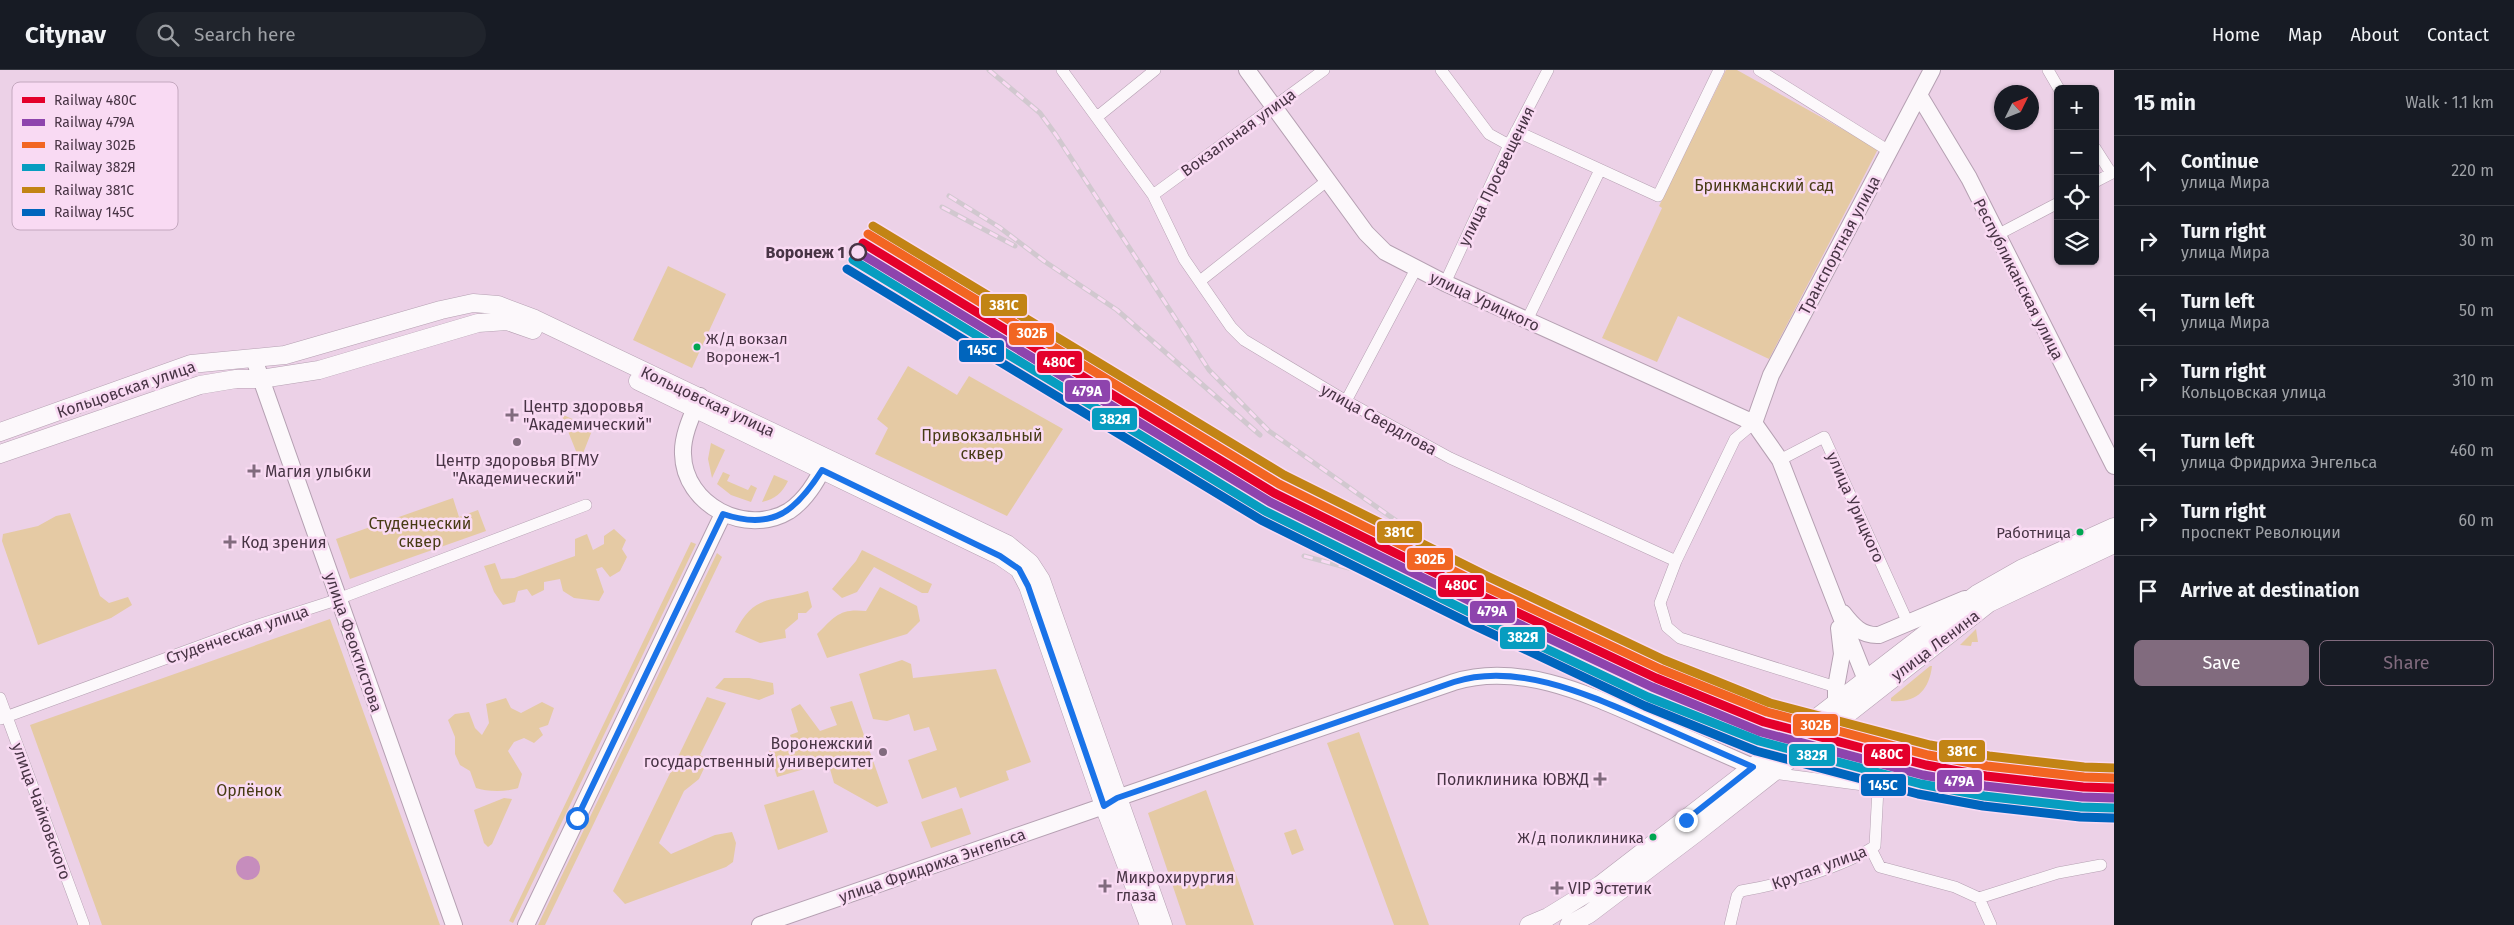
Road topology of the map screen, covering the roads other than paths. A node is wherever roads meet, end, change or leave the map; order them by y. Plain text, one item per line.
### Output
1 (1062, 70) edge
2 (1155, 70) edge
3 (1247, 70) edge
4 (1324, 70) edge
5 (1441, 70) edge
6 (1548, 70) edge
7 (1719, 70) edge
8 (1759, 70) edge
9 (1932, 70) edge
10 (2048, 70) edge
11 (2057, 85) edge
12 (1918, 96) junction
13 (1272, 106) junction
14 (1097, 117) junction
15 (1516, 132) junction
16 (1509, 145) junction
17 (1889, 151) junction
18 (2099, 154) edge
19 (1600, 170) junction
20 (2112, 172) edge
21 (1328, 180) junction
22 (2099, 180) edge
23 (1153, 195) junction
24 (2054, 204) edge
25 (1997, 235) junction
26 (1416, 269) junction
27 (1200, 281) junction
28 (1444, 283) junction
29 (1527, 320) junction
30 (254, 359) junction
31 (261, 379) junction
32 (1346, 400) junction
33 (698, 402) junction
34 (1754, 423) junction
35 (0, 432) edge
36 (0, 454) edge
37 (1780, 460) junction
38 (825, 464) junction
39 (2114, 466) edge
40 (586, 505) dead end
41 (723, 514) junction
42 (2114, 527) edge
43 (2114, 544) edge
44 (1676, 561) junction
45 (1978, 594) junction
46 (338, 598) junction
47 (1836, 603) junction
48 (1908, 623) junction
49 (1871, 685) junction
50 (1836, 695) junction
51 (0, 698) edge
52 (4, 718) edge
53 (1753, 767) junction
54 (1772, 773) junction
55 (1878, 788) junction
56 (1110, 802) junction
57 (2114, 806) edge
58 (1871, 849) junction
59 (2101, 864) dead end
60 (1979, 898) junction
61 (84, 925) edge
62 (454, 925) edge
63 (526, 925) edge
64 (760, 925) edge
65 (1149, 925) edge
66 (1163, 925) edge
67 (1529, 925) edge
68 (1569, 925) edge
69 (1730, 925) edge
70 (1991, 925) edge

1 - 14 street, улица Свердлова
2 - 14 street
3 - 13 street, улица Урицкого
4 - 13 street, Вокзальная улица
5 - 16 street
6 - 15 street, улица Просвещения
7 - 19 street
8 - 17 street
9 - 12 street, Транспортная улица
10 - 11 street
12 - 17 street, Транспортная улица
12 - 25 street, Республиканская улица
13 - 21 street, улица Урицкого
13 - 23 street, Вокзальная улица
14 - 23 street, улица Свердлова
15 - 16 street, улица Просвещения
15 - 19 street
16 - 28 street, улица Просвещения
17 - 34 street, Транспортная улица
18 - 20 street
19 - 29 street
20 - 22 street
21 - 26 street, улица Урицкого
21 - 27 street
23 - 27 street, улица Свердлова
24 - 25 street
25 - 39 street, Республиканская улица
26 - 28 street, улица Урицкого
26 - 32 street
27 - 32 street, улица Свердлова
28 - 29 street, улица Урицкого
29 - 34 street, улица Урицкого
30 - 31 street, улица Феоктистова
30 - 33 main road, Кольцовская улица
30 - 35 main road, Кольцовская улица
31 - 33 main road, Кольцовская улица
31 - 36 main road, Кольцовская улица
31 - 46 street, улица Феоктистова
32 - 44 street, улица Свердлова
33 - 38 main road, Кольцовская улица
33 - 41 street
34 - 37 street
34 - 44 street
37 - 47 street
37 - 48 street, улица Урицкого
38 - 41 street
38 - 56 main road, Кольцовская улица
40 - 46 street, Студенческая улица
41 - 63 street
42 - 45 main road, улица Ленина
43 - 49 main road, улица Ленина
44 - 50 street
45 - 48 street, улица Ленина
45 - 49 main road, улица Ленина
46 - 52 street, Студенческая улица
46 - 62 street, улица Феоктистова
47 - 48 street, улица Ленина
47 - 49 street
47 - 50 street
49 - 50 main road, улица Ленина
49 - 54 main road, улица Ленина
50 - 53 main road, улица Ленина
51 - 52 street, улица Чайковского
52 - 61 street, улица Чайковского
53 - 56 street, улица Фридриха Энгельса
53 - 67 main road, улица Ленина
54 - 55 street
54 - 68 main road, улица Ленина
55 - 57 street
55 - 58 street, Крутая улица
56 - 64 street, улица Фридриха Энгельса
56 - 65 main road, Кольцовская улица
56 - 66 main road, Кольцовская улица
58 - 60 street
58 - 69 street, Крутая улица
59 - 60 street
60 - 70 street

